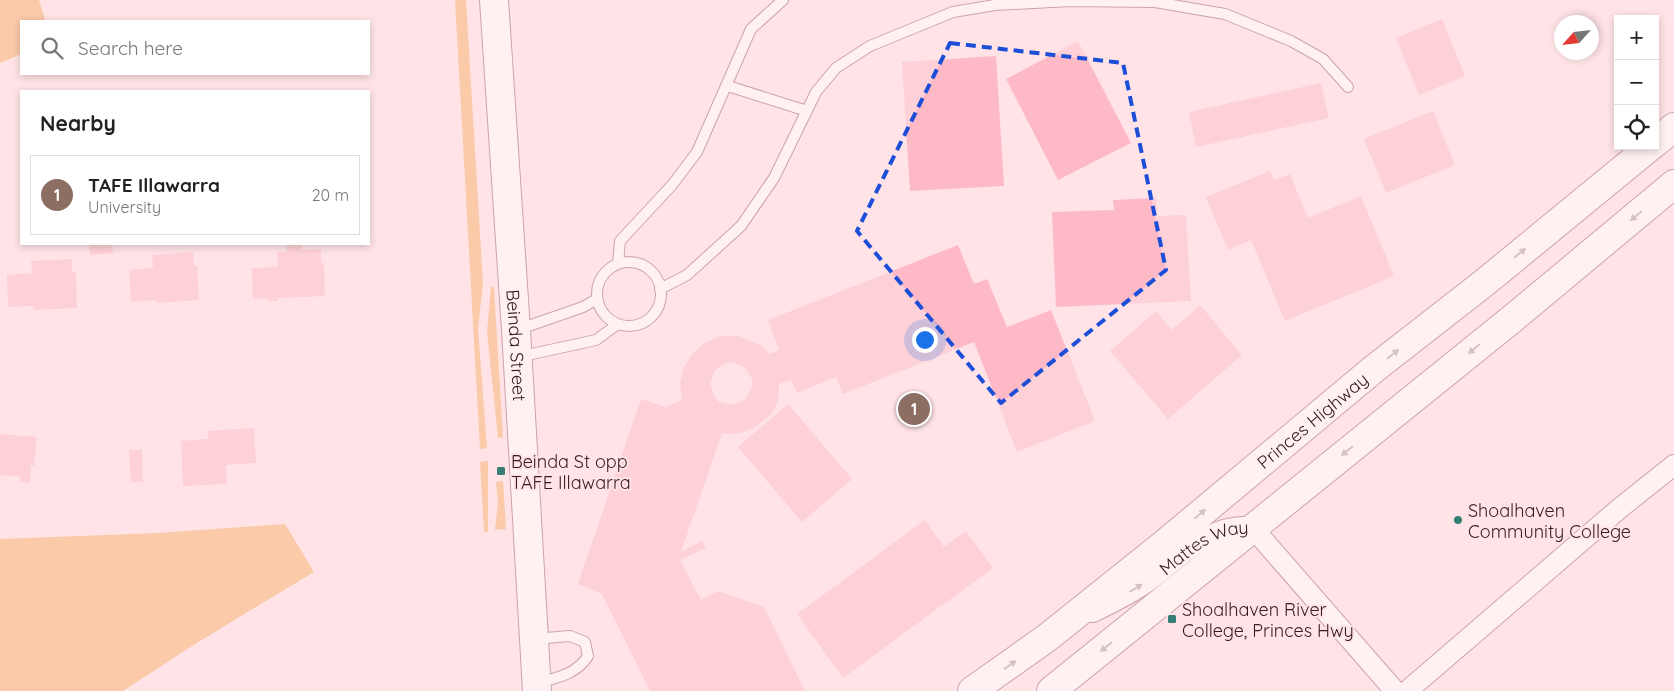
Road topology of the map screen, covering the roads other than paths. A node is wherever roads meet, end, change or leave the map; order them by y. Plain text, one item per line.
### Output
1 (494, 0) edge
2 (782, 0) edge
3 (966, 4) edge
4 (728, 86) junction
5 (1348, 87) dead end
6 (807, 111) junction
7 (1674, 127) edge
8 (1659, 139) edge
9 (1646, 150) edge
10 (1674, 184) edge
11 (618, 264) junction
12 (660, 288) junction
13 (597, 299) junction
14 (618, 324) junction
15 (516, 330) junction
16 (517, 357) junction
17 (1674, 465) edge
18 (1252, 527) junction
19 (1048, 637) junction
20 (534, 639) junction
21 (537, 687) edge
22 (972, 691) edge
23 (1051, 691) edge
24 (1395, 691) edge
25 (1407, 691) edge

1 - 15 main road, Beinda Street
2 - 4 lane
3 - 5 lane
3 - 6 lane
4 - 6 lane
4 - 11 lane
6 - 12 lane
7 - 8 main road
19 -> 9 main road, Princes Highway
10 -> 18 main road
11 - 12 lane
11 - 13 lane
12 - 14 lane
13 - 14 lane
13 - 15 lane
14 - 16 lane
15 - 16 main road, Beinda Street
16 - 20 main road, Beinda Street
17 - 25 street
19 -> 18 street, Mattes Way
18 -> 23 main road
18 - 24 street, Mattes Way
22 -> 19 main road, Princes Highway
20 - 21 main road, Beinda Street
20 - 21 lane

